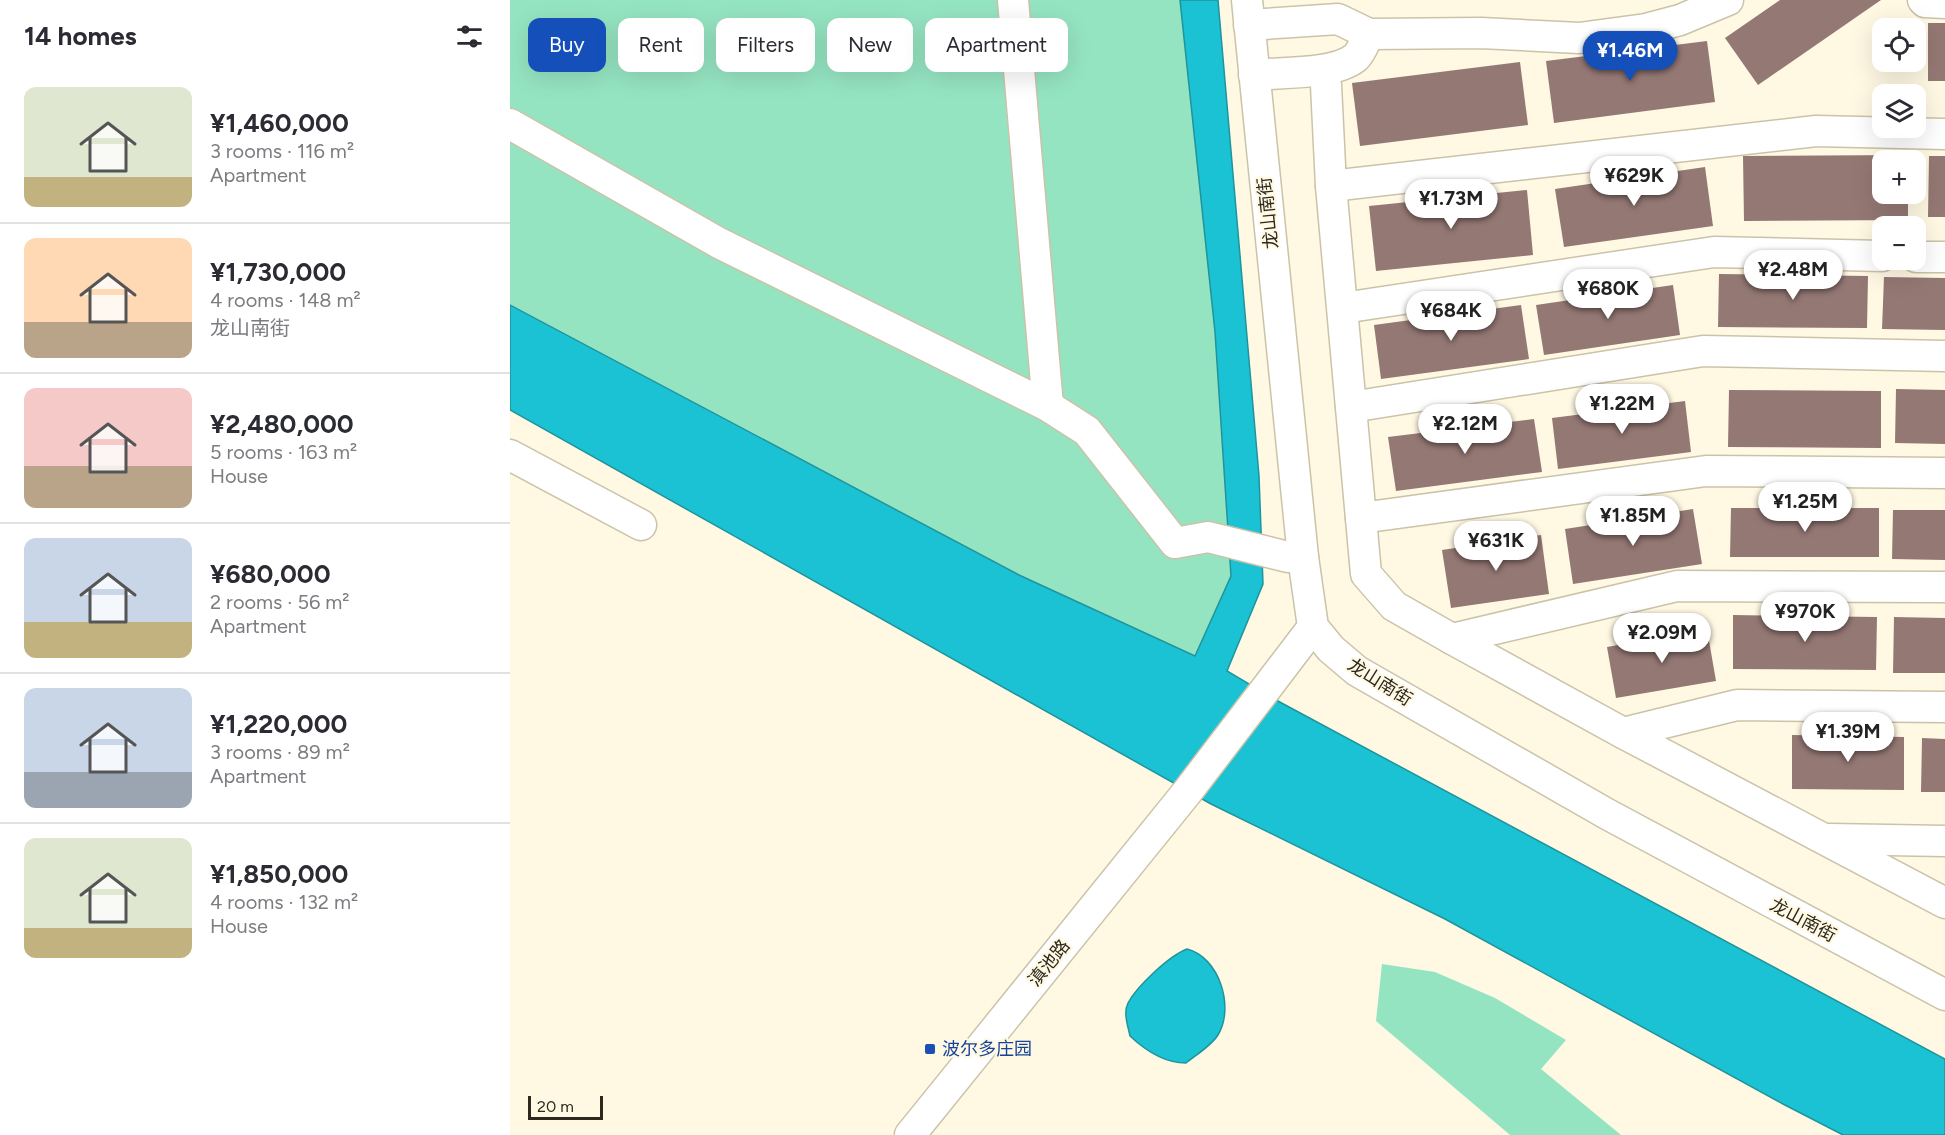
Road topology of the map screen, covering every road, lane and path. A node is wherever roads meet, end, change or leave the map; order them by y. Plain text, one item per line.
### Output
1 (1014, 0) edge
2 (1353, 0) edge
3 (1728, 0) edge
4 (1923, 0) edge
5 (1945, 3) edge
6 (1248, 13) edge
7 (1369, 34) junction
8 (1254, 75) junction
9 (1326, 85) dead end
10 (510, 124) edge
11 (1945, 134) edge
12 (1331, 186) junction
13 (1872, 256) edge
14 (1926, 257) edge
15 (1945, 257) edge
16 (1343, 308) junction
17 (1945, 356) edge
18 (1048, 406) junction
19 (1351, 407) junction
20 (510, 455) edge
21 (1945, 473) edge
22 (1361, 518) junction
23 (641, 525) dead end
24 (1303, 556) junction
25 (1945, 587) edge
26 (1313, 627) junction
27 (1452, 639) junction
28 (1945, 707) edge
29 (1623, 733) junction
30 (1824, 838) junction
31 (1945, 841) edge
32 (1945, 903) edge
33 (1945, 995) edge
34 (910, 1135) edge

1 - 18 street
2 - 7 street
3 - 7 street
4 - 5 street
6 - 7 street
6 - 8 street, 龙山南街
7 - 8 street
8 - 24 street, 龙山南街
9 - 12 street
10 - 18 street
11 - 12 street
12 - 16 street
13 - 16 street
14 - 15 street
16 - 19 street
17 - 19 street
18 - 24 street
19 - 22 street
20 - 23 street
21 - 22 street
22 - 27 street
24 - 26 street, 龙山南街
25 - 27 street
26 - 33 street, 龙山南街
26 - 34 street, 滇池路
27 - 29 street
28 - 29 street
29 - 30 street
30 - 31 street
30 - 32 street

